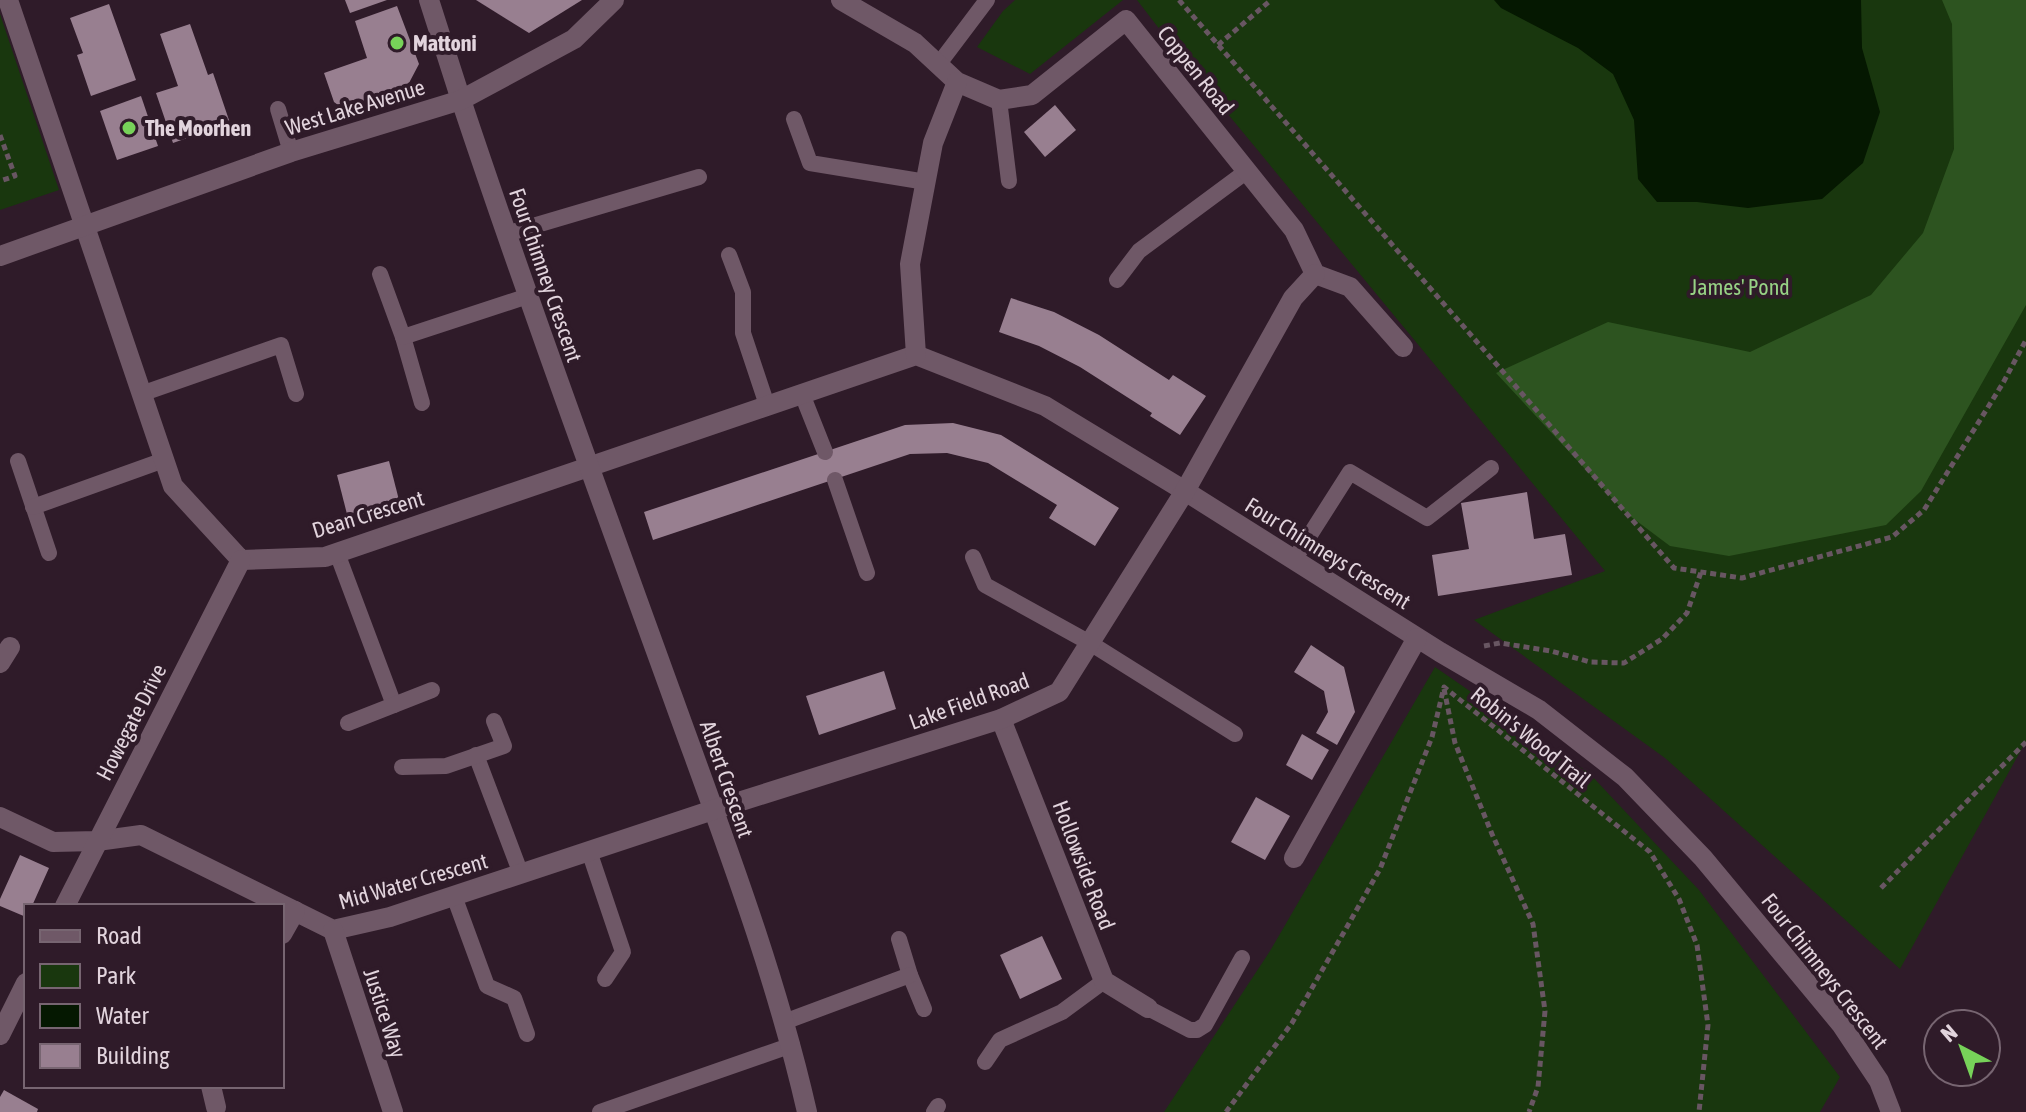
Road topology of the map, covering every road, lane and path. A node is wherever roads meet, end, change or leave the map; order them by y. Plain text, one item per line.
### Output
1 (8, 0) edge
2 (429, 0) edge
3 (614, 0) edge
4 (841, 0) edge
5 (987, 0) edge
6 (1179, 0) edge
7 (1271, 0) edge
8 (1218, 45) junction
9 (938, 65) junction
10 (957, 82) junction
11 (461, 100) junction
12 (999, 100) junction
13 (278, 109) dead end
14 (794, 119) dead end
15 (0, 135) edge
16 (291, 152) junction
17 (1247, 171) junction
18 (699, 177) dead end
19 (0, 181) edge
20 (1009, 181) dead end
21 (926, 182) junction
22 (83, 225) junction
23 (506, 234) junction
24 (729, 255) dead end
25 (0, 256) edge
26 (380, 274) dead end
27 (1315, 274) junction
28 (1117, 280) dead end
29 (528, 296) junction
30 (403, 337) junction
31 (2026, 340) edge
32 (1403, 347) dead end
33 (916, 355) junction
34 (141, 394) junction
35 (296, 394) dead end
36 (802, 394) junction
37 (422, 403) dead end
38 (767, 405) junction
39 (825, 452) dead end
40 (164, 460) junction
41 (18, 461) dead end
42 (589, 465) junction
43 (1491, 468) dead end
44 (835, 480) dead end
45 (1185, 491) junction
46 (33, 507) junction
47 (49, 553) dead end
48 (337, 553) junction
49 (973, 557) dead end
50 (241, 560) junction
51 (1294, 560) junction
52 (1701, 572) junction
53 (867, 573) dead end
54 (1417, 638) junction
55 (1090, 643) junction
56 (1440, 652) junction
57 (1444, 687) junction
58 (432, 690) dead end
59 (394, 705) junction
60 (1001, 719) junction
61 (494, 721) dead end
62 (348, 723) dead end
63 (1235, 734) dead end
64 (2026, 742) edge
65 (476, 755) junction
66 (402, 767) dead end
67 (713, 810) junction
68 (0, 817) edge
69 (97, 841) junction
70 (589, 851) junction
71 (1294, 858) dead end
72 (521, 874) junction
73 (1881, 888) dead end
74 (454, 896) junction
75 (66, 904) edge
76 (281, 904) edge
77 (284, 906) edge
78 (295, 911) junction
79 (284, 930) edge
80 (333, 930) junction
81 (899, 939) dead end
82 (1242, 958) dead end
83 (910, 975) junction
84 (605, 979) dead end
85 (1104, 981) junction
86 (24, 987) edge
87 (1148, 1008) joint
88 (924, 1009) dead end
89 (784, 1022) junction
90 (527, 1034) dead end
91 (0, 1035) edge
92 (792, 1045) junction
93 (985, 1062) dead end
94 (211, 1088) edge
95 (216, 1107) dead end
96 (393, 1112) edge
97 (600, 1112) edge
98 (807, 1112) edge
99 (1226, 1112) edge
100 (1529, 1112) edge
101 (1699, 1112) edge
102 (1891, 1112) edge

1 - 22 street
2 - 11 street
3 - 11 street, West Lake Avenue
4 - 9 street
5 - 9 lane
6 - 8 path
7 - 8 path
8 - 52 path
9 - 10 street
10 - 12 street
10 - 21 street
11 - 16 street, West Lake Avenue
11 - 23 street, Four Chimney Crescent
12 - 17 street, Coppen Road
12 - 20 lane
13 - 16 lane
14 - 21 lane
15 - 19 path
16 - 22 street, West Lake Avenue
17 - 27 street, Coppen Road
17 - 28 lane
18 - 23 lane
21 - 33 street
22 - 25 street, West Lake Avenue
22 - 34 street
23 - 29 street, Four Chimney Crescent
24 - 38 lane
26 - 30 lane
27 - 32 street
27 - 45 street
29 - 30 lane
29 - 42 street, Four Chimney Crescent
30 - 37 lane
31 - 52 path
33 - 36 street
33 - 45 street, Four Chimneys Crescent
34 - 35 lane
34 - 40 street
36 - 38 street
36 - 39 lane
38 - 42 street
40 - 46 lane
40 - 50 street
41 - 46 lane
42 - 48 street, Dean Crescent
42 - 67 street, Albert Crescent
43 - 51 lane
44 - 53 lane
45 - 51 street, Four Chimneys Crescent
45 - 55 street, Lake Field Road
46 - 47 lane
48 - 50 street, Dean Crescent
48 - 59 lane
49 - 55 lane
50 - 69 street, Howegate Drive
51 - 54 street, Four Chimneys Crescent
52 - 56 path
54 - 56 street, Four Chimneys Crescent
54 - 71 street
55 - 60 street, Lake Field Road
55 - 63 lane
56 - 102 street, Four Chimneys Crescent
57 - 99 path, Robin's Wood Trail
57 - 100 path
57 - 101 path, Robin's Wood Trail
58 - 59 lane
59 - 62 lane
60 - 67 street, Lake Field Road
60 - 85 street, Hollowside Road
61 - 65 lane
64 - 73 path
65 - 66 lane
65 - 72 lane
67 - 70 street, Mid Water Crescent
67 - 89 street, Albert Crescent
68 - 69 street, Mid Water Crescent
69 - 75 street, Howegate Drive
69 - 76 street, Mid Water Crescent
70 - 72 street, Mid Water Crescent
70 - 84 lane
72 - 74 street, Mid Water Crescent
74 - 80 street, Mid Water Crescent
74 - 90 lane
77 - 78 street, Mid Water Crescent
78 - 79 street
78 - 80 street, Mid Water Crescent
80 - 96 street, Justice Way
81 - 83 lane
82 - 87 lane
83 - 88 lane
83 - 89 lane
85 - 87 street
85 - 93 lane
86 - 91 street
89 - 92 street, Albert Crescent
92 - 97 lane
92 - 98 street, Albert Crescent
94 - 95 street

